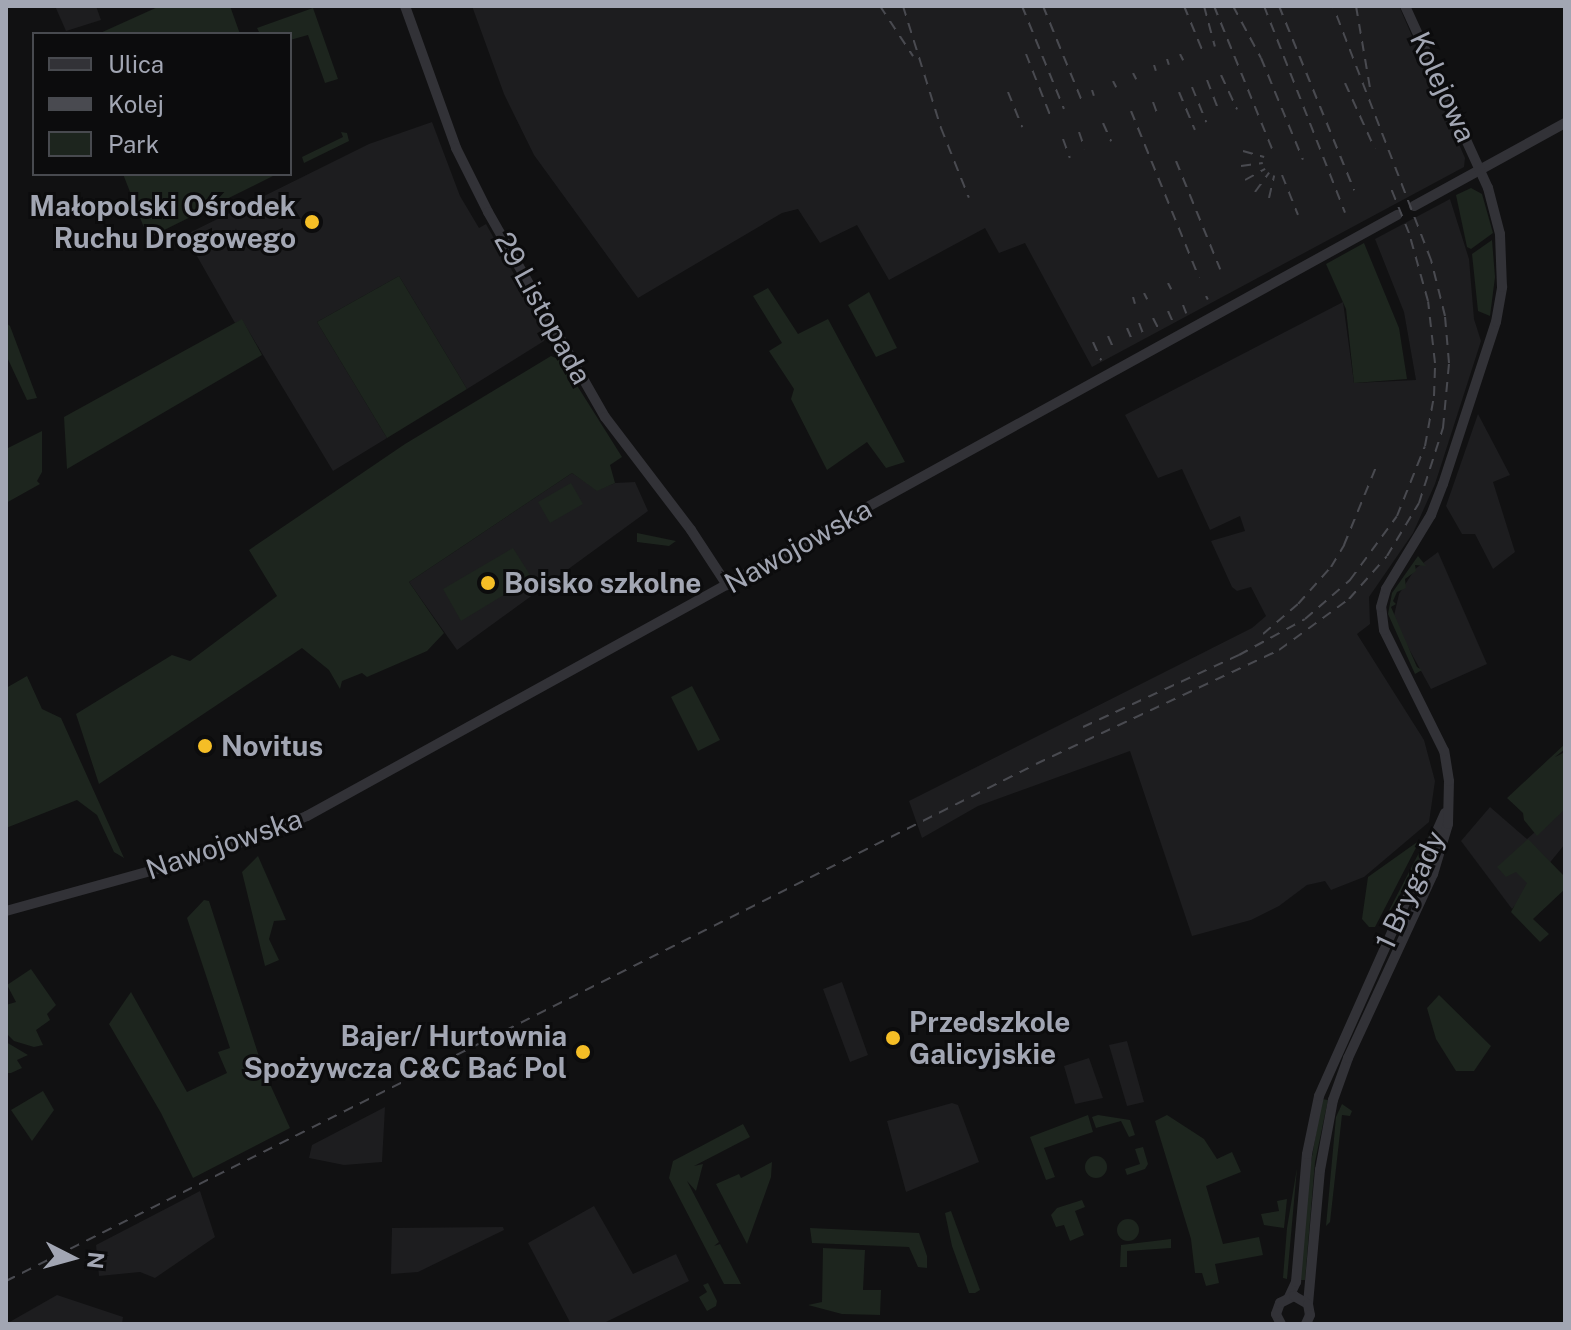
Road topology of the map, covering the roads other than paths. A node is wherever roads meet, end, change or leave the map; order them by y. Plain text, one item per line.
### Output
1 (405, 6) edge
2 (1405, 6) edge
3 (1565, 123) edge
4 (1481, 169) junction
5 (1414, 206) dead end
6 (1397, 215) dead end
7 (727, 585) junction
8 (1450, 804) junction
9 (6, 911) edge
10 (1385, 944) junction
11 (1398, 950) junction
12 (1289, 1297) junction
13 (1308, 1304) junction
14 (1281, 1324) edge
15 (1306, 1324) edge

1 - 7 street, 29 Listopada
2 - 4 street, Kolejowa
3 - 4 street
4 - 5 street
4 - 8 street, Kolejowa
6 - 7 street, Nawojowska
7 - 9 street, Nawojowska
8 - 10 street, 1 Brygady
8 - 11 street, 1 Brygady
10 - 11 street
10 - 12 street, 1 Brygady
11 - 13 street, 1 Brygady
12 - 13 street
12 - 14 street, 1 Brygady
13 - 15 street, 1 Brygady

